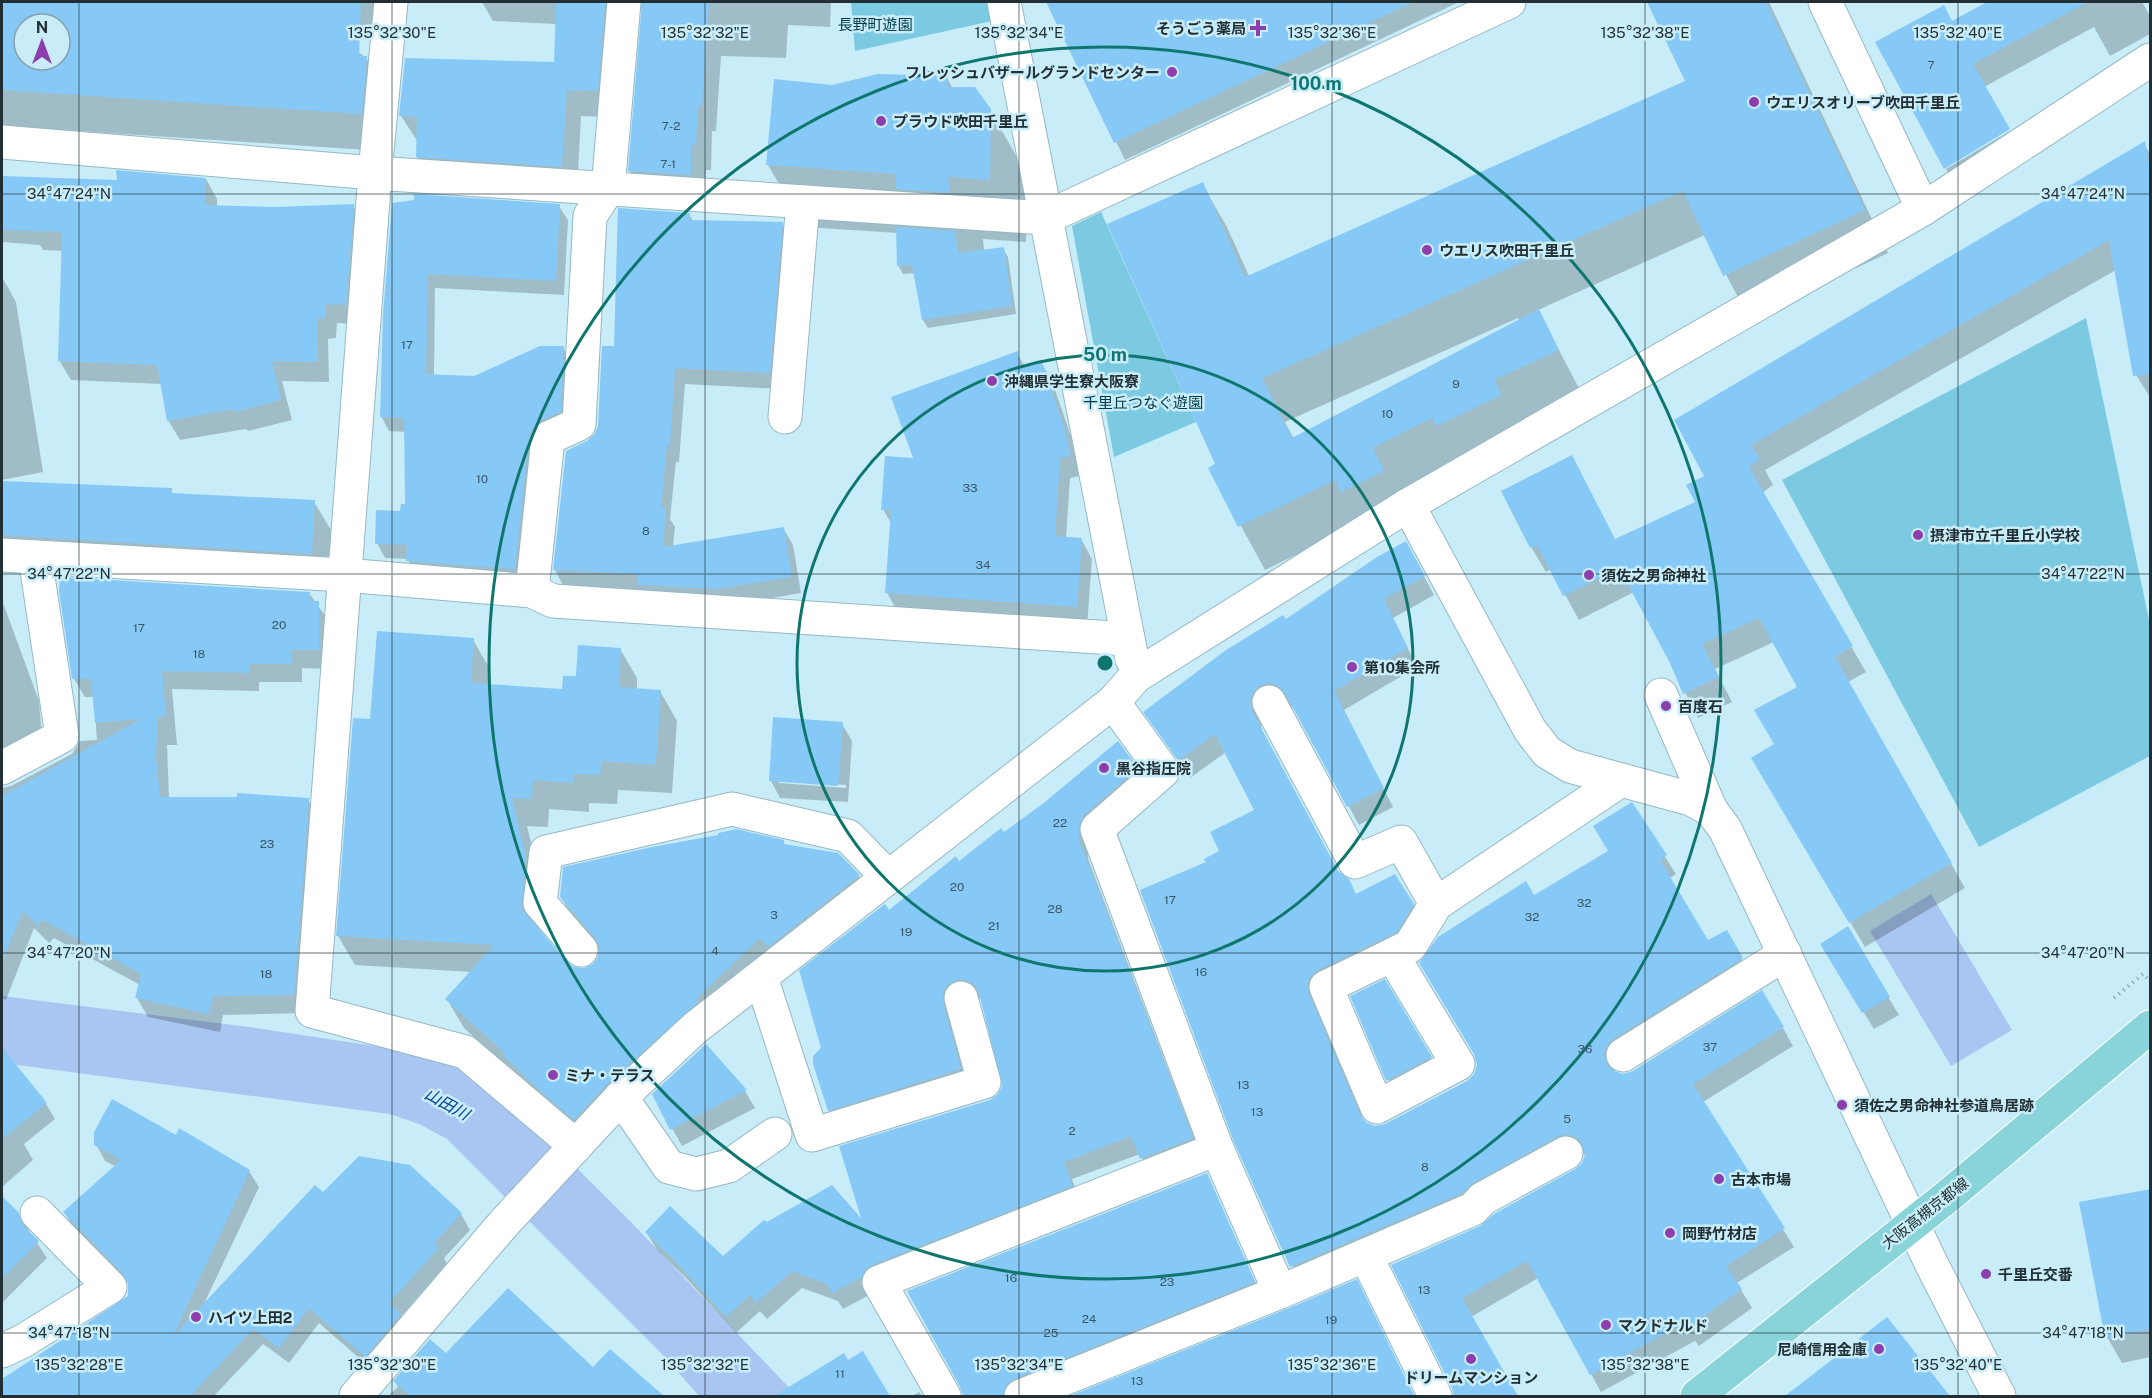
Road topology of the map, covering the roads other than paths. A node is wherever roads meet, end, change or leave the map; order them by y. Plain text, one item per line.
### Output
1 (391, 2) edge
2 (624, 2) edge
3 (1004, 2) edge
4 (1509, 2) edge
5 (1825, 2) edge
6 (2151, 60) edge
7 (2, 142) edge
8 (375, 173) junction
9 (608, 189) junction
10 (803, 202) junction
11 (1923, 209) junction
12 (1045, 218) junction
13 (785, 417) dead end
14 (1408, 505) junction
15 (2, 555) edge
16 (35, 557) junction
17 (345, 575) junction
18 (532, 591) junction
19 (1128, 639) junction
20 (1136, 676) junction
21 (1661, 696) dead end
22 (1113, 702) junction
23 (1269, 702) dead end
24 (2, 768) edge
25 (1621, 780) junction
26 (1711, 810) junction
27 (888, 877) junction
28 (1436, 904) junction
29 (581, 950) dead end
30 (1785, 954) junction
31 (1392, 955) junction
32 (760, 977) junction
33 (961, 998) dead end
34 (2151, 1027) edge
35 (1623, 1055) dead end
36 (621, 1097) junction
37 (775, 1134) dead end
38 (576, 1146) junction
39 (1216, 1149) junction
40 (1566, 1153) dead end
41 (37, 1213) dead end
42 (1913, 1222) junction
43 (1366, 1256) junction
44 (1280, 1292) junction
45 (2, 1351) edge
46 (1715, 1391) edge
47 (356, 1396) edge
48 (944, 1396) edge
49 (1021, 1396) edge
50 (1436, 1396) edge
51 (1999, 1396) edge

1 - 8 street
2 - 9 street
3 - 12 street
4 - 12 street
5 - 11 street
6 - 11 street
7 - 8 street
8 - 9 street
8 - 17 street
9 - 10 street
9 - 18 street
10 - 12 street
10 - 13 street
11 - 14 street
12 - 19 street
14 - 20 street
14 - 25 street
15 - 16 street
16 - 17 street
16 - 24 street
17 - 18 street
17 - 38 street
18 - 19 street
19 - 20 street
20 - 22 street
21 - 26 street
22 - 27 street
22 - 39 street
23 - 28 street
25 - 26 street
25 - 28 street
26 - 30 street
27 - 29 street
27 - 32 street
28 - 31 street
30 - 35 street
30 - 42 street
31 - 31 street
32 - 33 street
32 - 36 street
34 - 42 main road, 大阪高槻京都線
36 - 37 street
36 - 38 street
38 - 47 street
39 - 44 street
39 - 48 street
40 - 43 street
41 - 45 street
42 - 46 main road, 大阪高槻京都線
42 - 51 street
43 - 44 street
43 - 50 street
44 - 49 street

